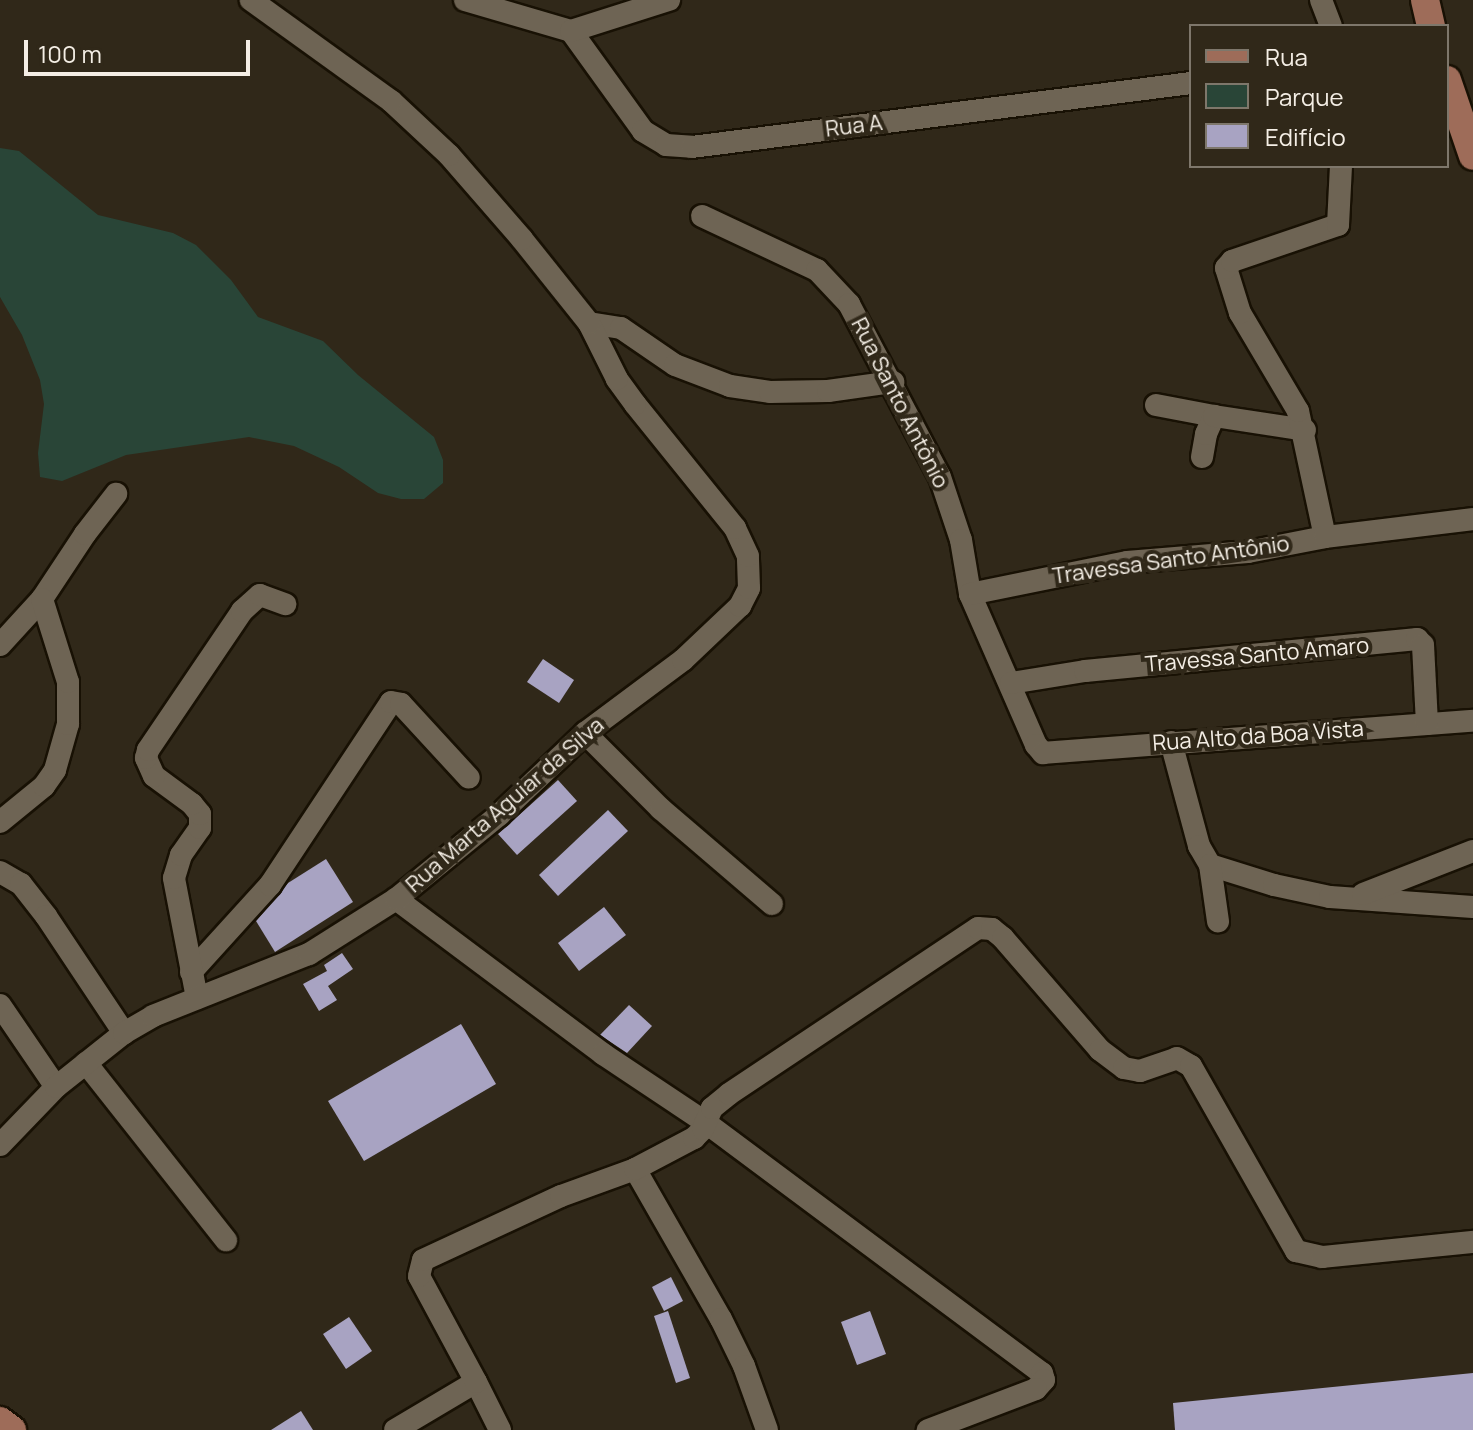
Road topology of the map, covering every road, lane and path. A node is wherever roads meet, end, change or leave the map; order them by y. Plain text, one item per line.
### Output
1 (251, 0) edge
2 (465, 0) edge
3 (669, 0) edge
4 (1321, 0) edge
5 (1425, 0) edge
6 (1330, 24) edge
7 (1431, 24) edge
8 (571, 31) junction
9 (1189, 83) edge
10 (1449, 89) edge
11 (1462, 144) edge
12 (1341, 168) edge
13 (702, 216) dead end
14 (589, 323) junction
15 (893, 382) junction
16 (1156, 405) dead end
17 (1214, 416) junction
18 (1305, 430) junction
19 (1202, 457) dead end
20 (116, 494) dead end
21 (1473, 519) edge
22 (1325, 537) junction
23 (970, 594) junction
24 (42, 599) junction
25 (285, 604) dead end
26 (0, 645) edge
27 (1011, 683) junction
28 (1473, 721) edge
29 (1427, 724) junction
30 (585, 733) junction
31 (1171, 742) junction
32 (1043, 753) joint
33 (469, 778) dead end
34 (0, 822) edge
35 (1473, 851) edge
36 (1206, 859) junction
37 (0, 872) edge
38 (1354, 898) junction
39 (396, 899) junction
40 (772, 904) dead end
41 (1473, 907) edge
42 (1218, 921) dead end
43 (191, 972) junction
44 (197, 998) junction
45 (0, 1005) edge
46 (124, 1033) junction
47 (86, 1063) junction
48 (56, 1087) junction
49 (705, 1122) junction
50 (0, 1145) edge
51 (635, 1169) junction
52 (226, 1240) dead end
53 (1473, 1242) edge
54 (476, 1382) junction
55 (0, 1421) edge
56 (12, 1430) edge
57 (395, 1430) edge
58 (500, 1430) edge
59 (767, 1430) edge
60 (928, 1430) edge

1 - 14 street
2 - 8 street
3 - 8 street
4 - 6 street
5 - 7 main road
8 - 9 street, Rua A
10 - 11 main road
12 - 18 street
13 - 15 street, Rua Santo Antônio
14 - 15 street
14 - 30 street, Rua Marta Aguiar da Silva
15 - 23 street, Rua Santo Antônio
16 - 17 street
17 - 18 street
17 - 19 street
18 - 22 street
20 - 24 street
21 - 22 street, Travessa Santo Antônio
22 - 23 street, Travessa Santo Antônio
23 - 27 street, Rua Santo Antônio
24 - 26 street
24 - 34 street
25 - 43 street
27 - 29 street, Travessa Santo Amaro
27 - 32 street, Rua Santo Antônio
28 - 29 street, Rua Alto da Boa Vista
29 - 31 street, Rua Alto da Boa Vista
30 - 39 street, Rua Marta Aguiar da Silva
30 - 40 street
31 - 32 street, Rua Alto da Boa Vista
31 - 36 street
33 - 43 street
35 - 38 street
36 - 38 street
36 - 42 street
37 - 46 street
38 - 41 street
39 - 44 street, Rua Marta Aguiar da Silva
39 - 49 street
43 - 44 street
44 - 46 street, Rua Marta Aguiar da Silva
45 - 48 street
46 - 47 street, Rua Marta Aguiar da Silva
47 - 48 street, Rua Marta Aguiar da Silva
47 - 52 street
48 - 50 street, Rua Marta Aguiar da Silva
49 - 51 street
49 - 53 street
49 - 60 street
51 - 54 street
51 - 59 street
54 - 57 street
54 - 58 street
55 - 56 main road

